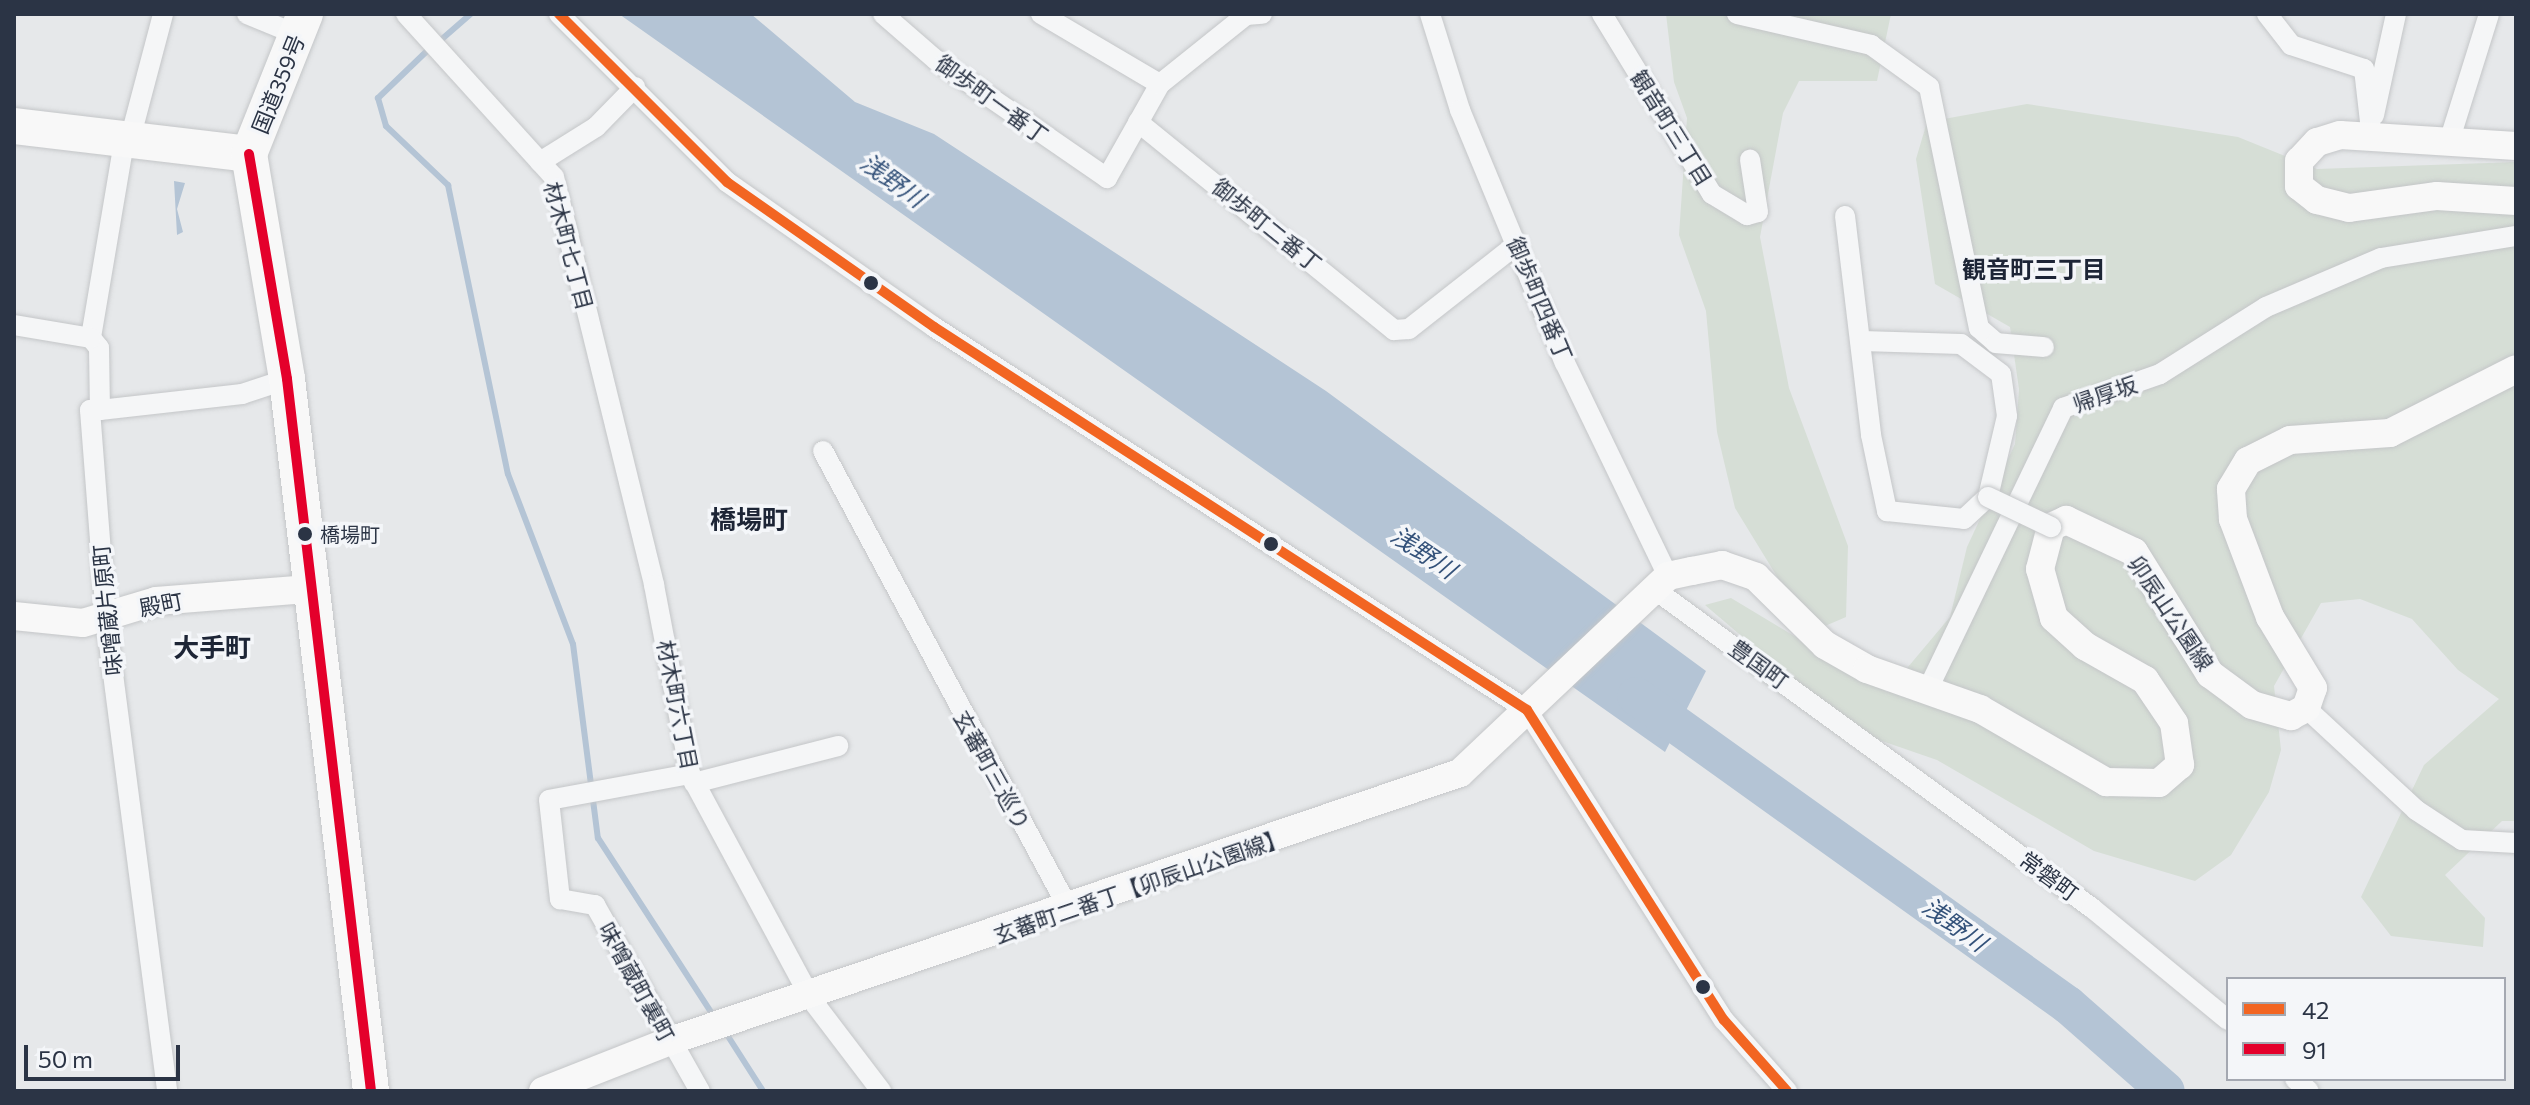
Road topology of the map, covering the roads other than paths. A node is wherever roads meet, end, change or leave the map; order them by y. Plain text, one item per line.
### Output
1 (163, 14) edge
2 (247, 14) edge
3 (406, 14) edge
4 (559, 14) edge
5 (883, 14) edge
6 (1041, 14) edge
7 (1262, 14) edge
8 (1430, 14) edge
9 (1602, 14) edge
10 (1737, 14) edge
11 (2267, 14) edge
12 (2396, 14) edge
13 (2489, 14) edge
14 (302, 24) edge
15 (1160, 84) junction
16 (635, 87) junction
17 (1138, 122) junction
18 (14, 126) edge
19 (2372, 132) junction
20 (126, 142) junction
21 (2448, 145) junction
22 (2516, 146) edge
23 (249, 154) junction
24 (1750, 160) dead end
25 (540, 162) junction
26 (2516, 201) edge
27 (1845, 216) dead end
28 (2516, 236) edge
29 (1517, 244) junction
30 (14, 325) edge
31 (91, 338) junction
32 (1862, 341) junction
33 (2044, 347) dead end
34 (2516, 369) edge
35 (287, 379) junction
36 (100, 410) junction
37 (617, 434) joint
38 (823, 451) dead end
39 (1988, 497) junction
40 (2051, 527) junction
41 (1655, 588) junction
42 (310, 589) junction
43 (14, 616) edge
44 (106, 620) junction
45 (1928, 689) junction
46 (1535, 703) junction
47 (2306, 708) junction
48 (1864, 739) joint
49 (838, 746) dead end
50 (692, 778) junction
51 (2516, 843) edge
52 (1070, 911) junction
53 (811, 999) junction
54 (2226, 1018) edge
55 (670, 1041) junction
56 (1780, 1088) edge
57 (167, 1091) edge
58 (371, 1091) edge
59 (543, 1091) edge
60 (700, 1091) edge
61 (881, 1091) edge

1 - 20 street, 味噌蔵片原町
2 - 14 street
3 - 25 street, 材木町七丁目
4 - 16 street
5 - 17 street, 御歩町一番丁
6 - 15 street
7 - 15 street
8 - 29 street, 御歩町四番丁
9 - 24 street, 観音町三丁目
10 - 33 street
11 - 19 street
12 - 19 street
13 - 21 street
14 - 23 highway, 国道359号
15 - 17 street
16 - 25 street
16 - 46 street
17 - 29 street, 御歩町二番丁
18 - 20 highway
19 - 21 street
19 - 26 street
20 - 23 highway
20 - 31 street, 味噌蔵片原町
21 - 22 street
23 - 35 highway
25 - 37 street, 材木町七丁目
27 - 32 street
28 - 45 street, 帰厚坂
29 - 41 street, 御歩町四番丁
30 - 31 street
31 - 36 street, 味噌蔵片原町
32 - 39 street
32 - 39 street
34 - 47 street
35 - 36 street
35 - 42 highway
36 - 44 street, 味噌蔵片原町
37 - 50 street, 材木町六丁目
38 - 52 street, 玄蕃町三巡り
39 - 40 street, bridge
40 - 45 street
40 - 47 street, 卯辰山公園線
41 - 45 street
41 - 46 street, 玄蕃町二番丁【卯辰山公園線】
41 - 48 street, 豊国町
42 - 44 street, 殿町
42 - 58 highway
43 - 44 street, 殿町
44 - 57 street, 味噌蔵片原町
46 - 52 street, 玄蕃町二番丁【卯辰山公園線】
46 - 56 street
47 - 51 street
48 - 54 street, 常磐町
49 - 50 street
50 - 53 street, 材木町六丁目
50 - 55 street, 味噌蔵町裏町
52 - 53 street, 玄蕃町二番丁【卯辰山公園線】
53 - 55 street, 玄蕃町二番丁【卯辰山公園線】
53 - 61 street, 材木町六丁目
55 - 59 street
55 - 60 street, 味噌蔵町裏町

